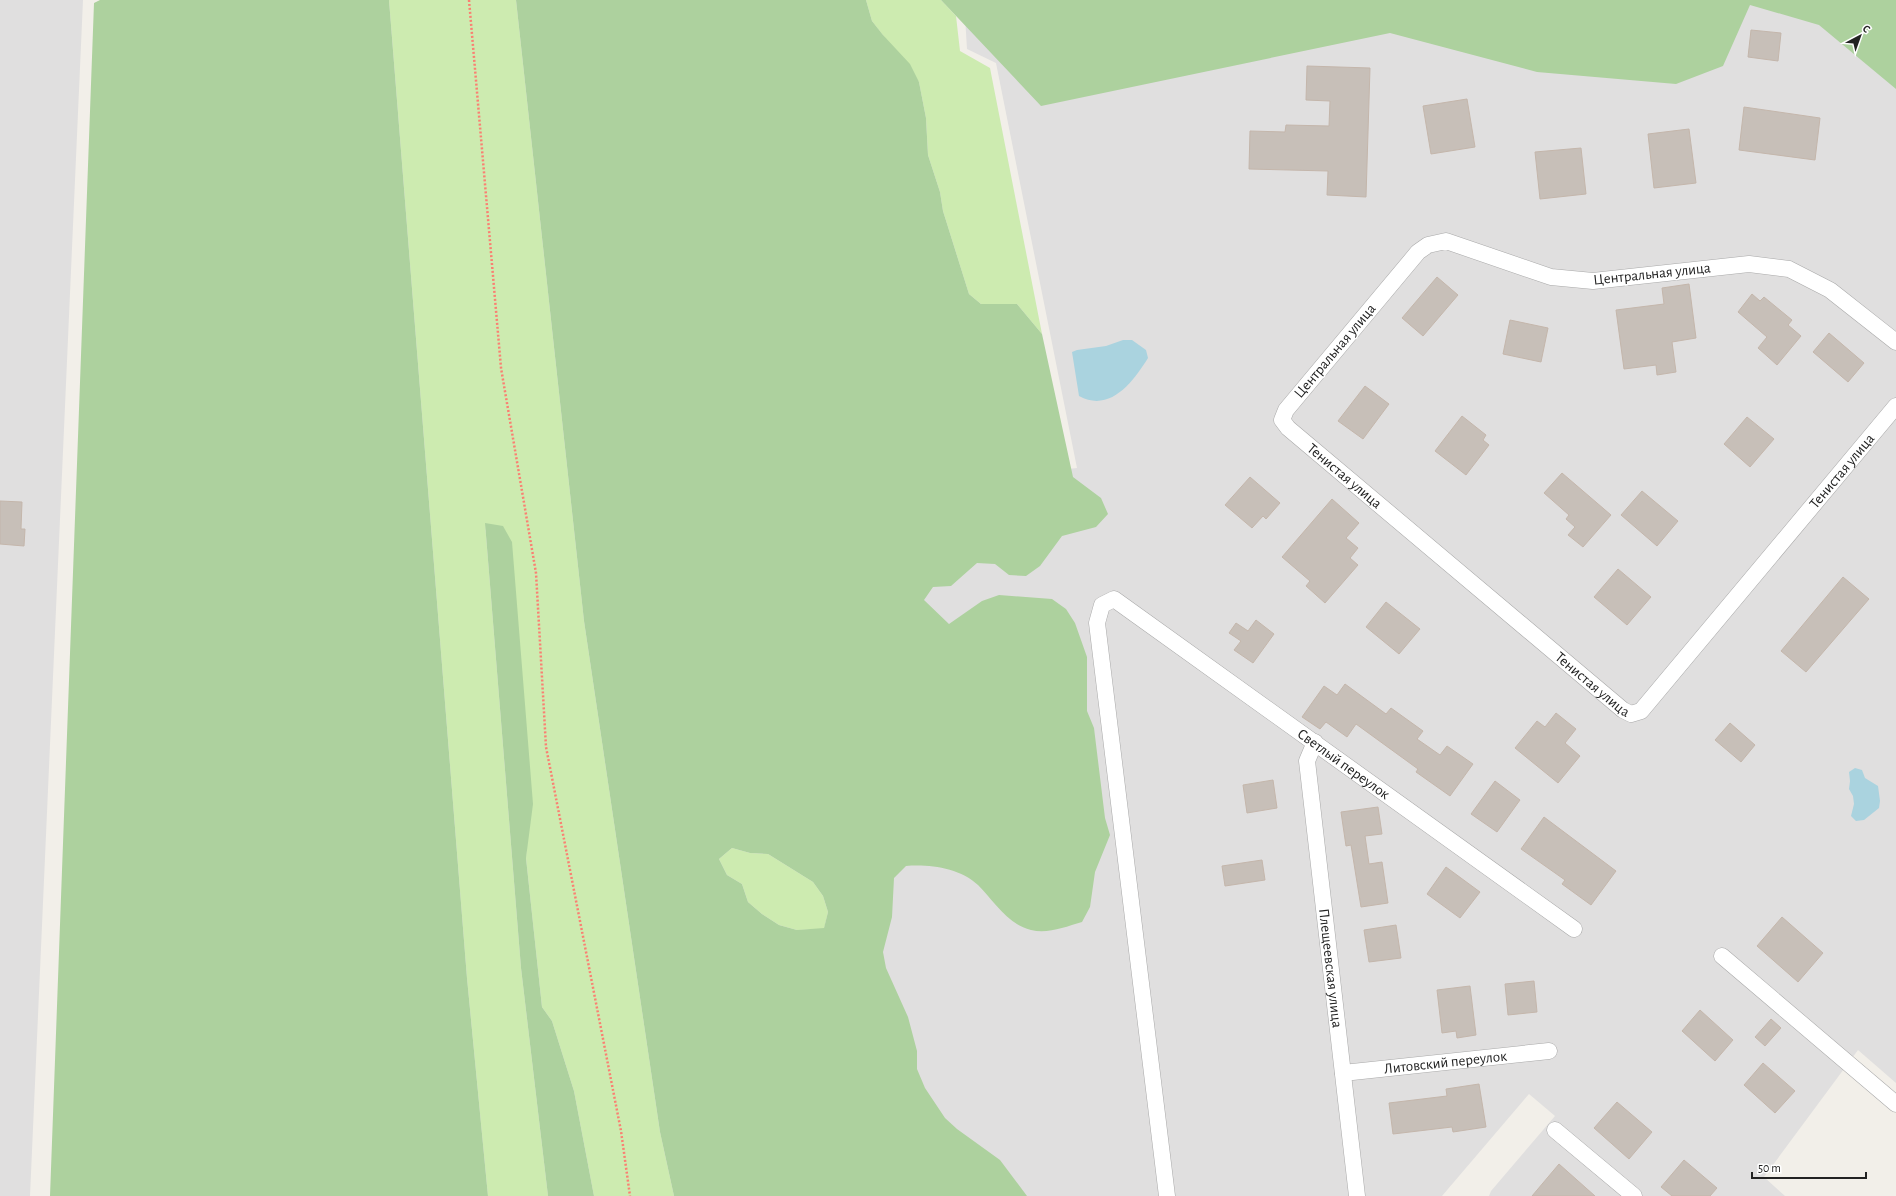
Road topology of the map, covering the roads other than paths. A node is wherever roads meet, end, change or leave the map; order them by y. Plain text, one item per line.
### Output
1 (1896, 342) edge
2 (1896, 406) edge
3 (1282, 420) joint
4 (1315, 742) junction
5 (1574, 929) dead end
6 (1722, 956) dead end
7 (1549, 1051) dead end
8 (1343, 1073) junction
9 (1896, 1104) edge
10 (1556, 1130) dead end
11 (1167, 1196) edge
12 (1357, 1196) edge
13 (1634, 1196) edge

1 - 3 street, Центральная улица
2 - 3 street, Тенистая улица
4 - 5 street, Светлый переулок
4 - 8 street, Плещеевская улица
4 - 11 street, Светлый переулок
6 - 9 street
7 - 8 street, Литовский переулок
8 - 12 street, Плещеевская улица
10 - 13 street

